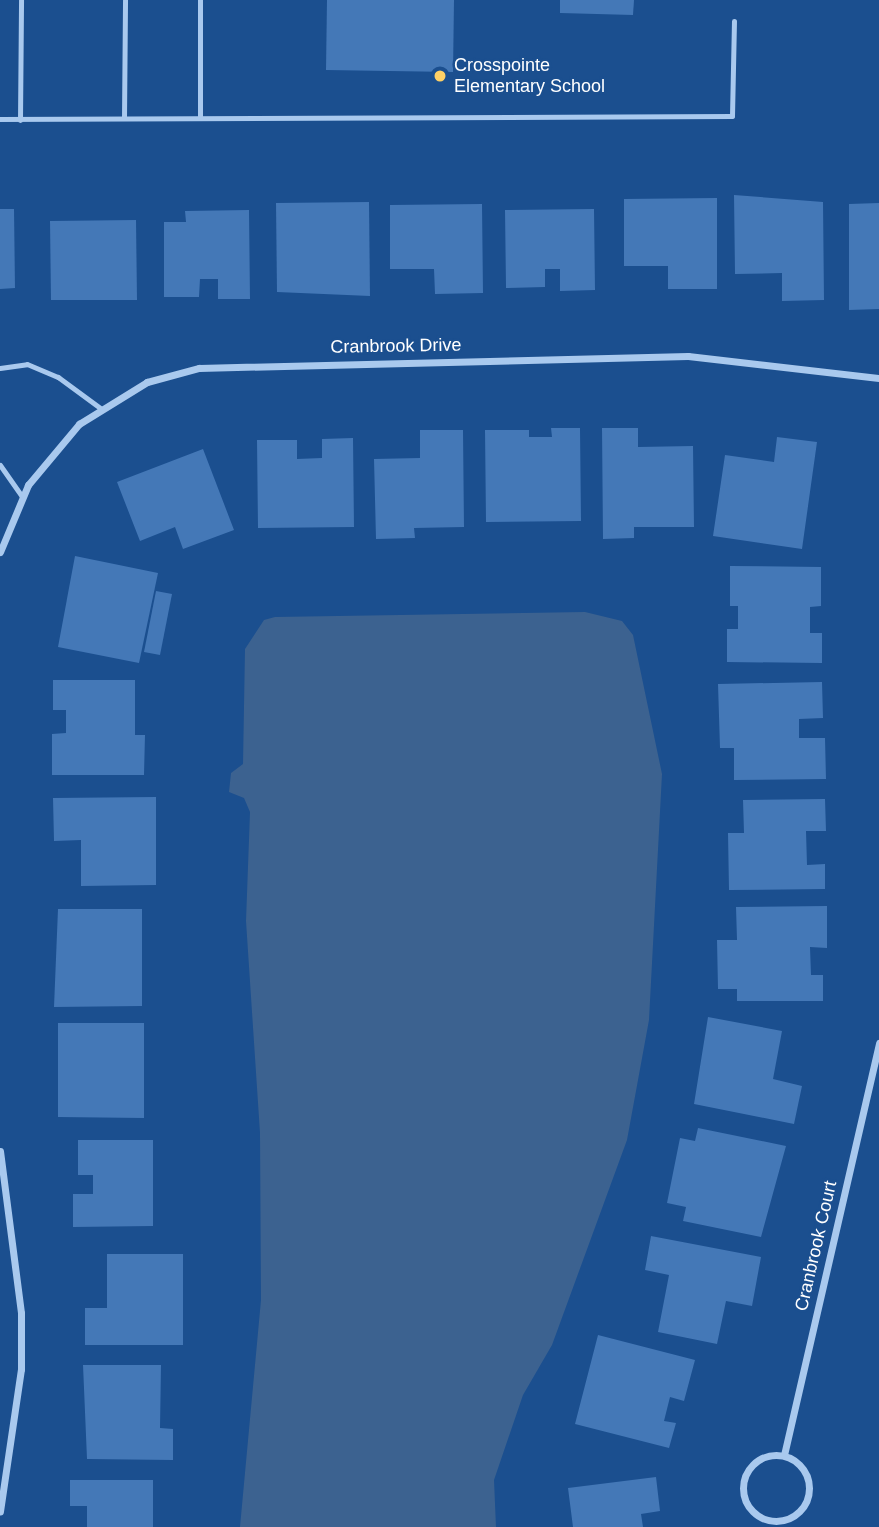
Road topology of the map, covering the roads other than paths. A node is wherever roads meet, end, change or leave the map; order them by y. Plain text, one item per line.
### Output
1 (21, 0) edge
2 (125, 0) edge
3 (200, 0) edge
4 (734, 21) dead end
5 (124, 118) junction
6 (200, 118) junction
7 (0, 119) edge
8 (20, 120) junction
9 (0, 368) edge
10 (879, 378) edge
11 (100, 408) junction
12 (0, 465) edge
13 (22, 496) junction
14 (0, 552) edge
15 (879, 1043) edge
16 (0, 1151) edge
17 (784, 1455) junction
18 (0, 1511) edge

1 - 8 lane
2 - 5 lane
3 - 6 lane
4 - 6 lane
5 - 6 lane
5 - 8 lane
7 - 8 lane
9 - 11 lane
10 - 11 street, Cranbrook Drive
11 - 13 street, Cranbrook Drive
12 - 13 lane
13 - 14 street, Cranbrook Drive
15 - 17 street, Cranbrook Court
16 - 18 street
17 - 17 street

